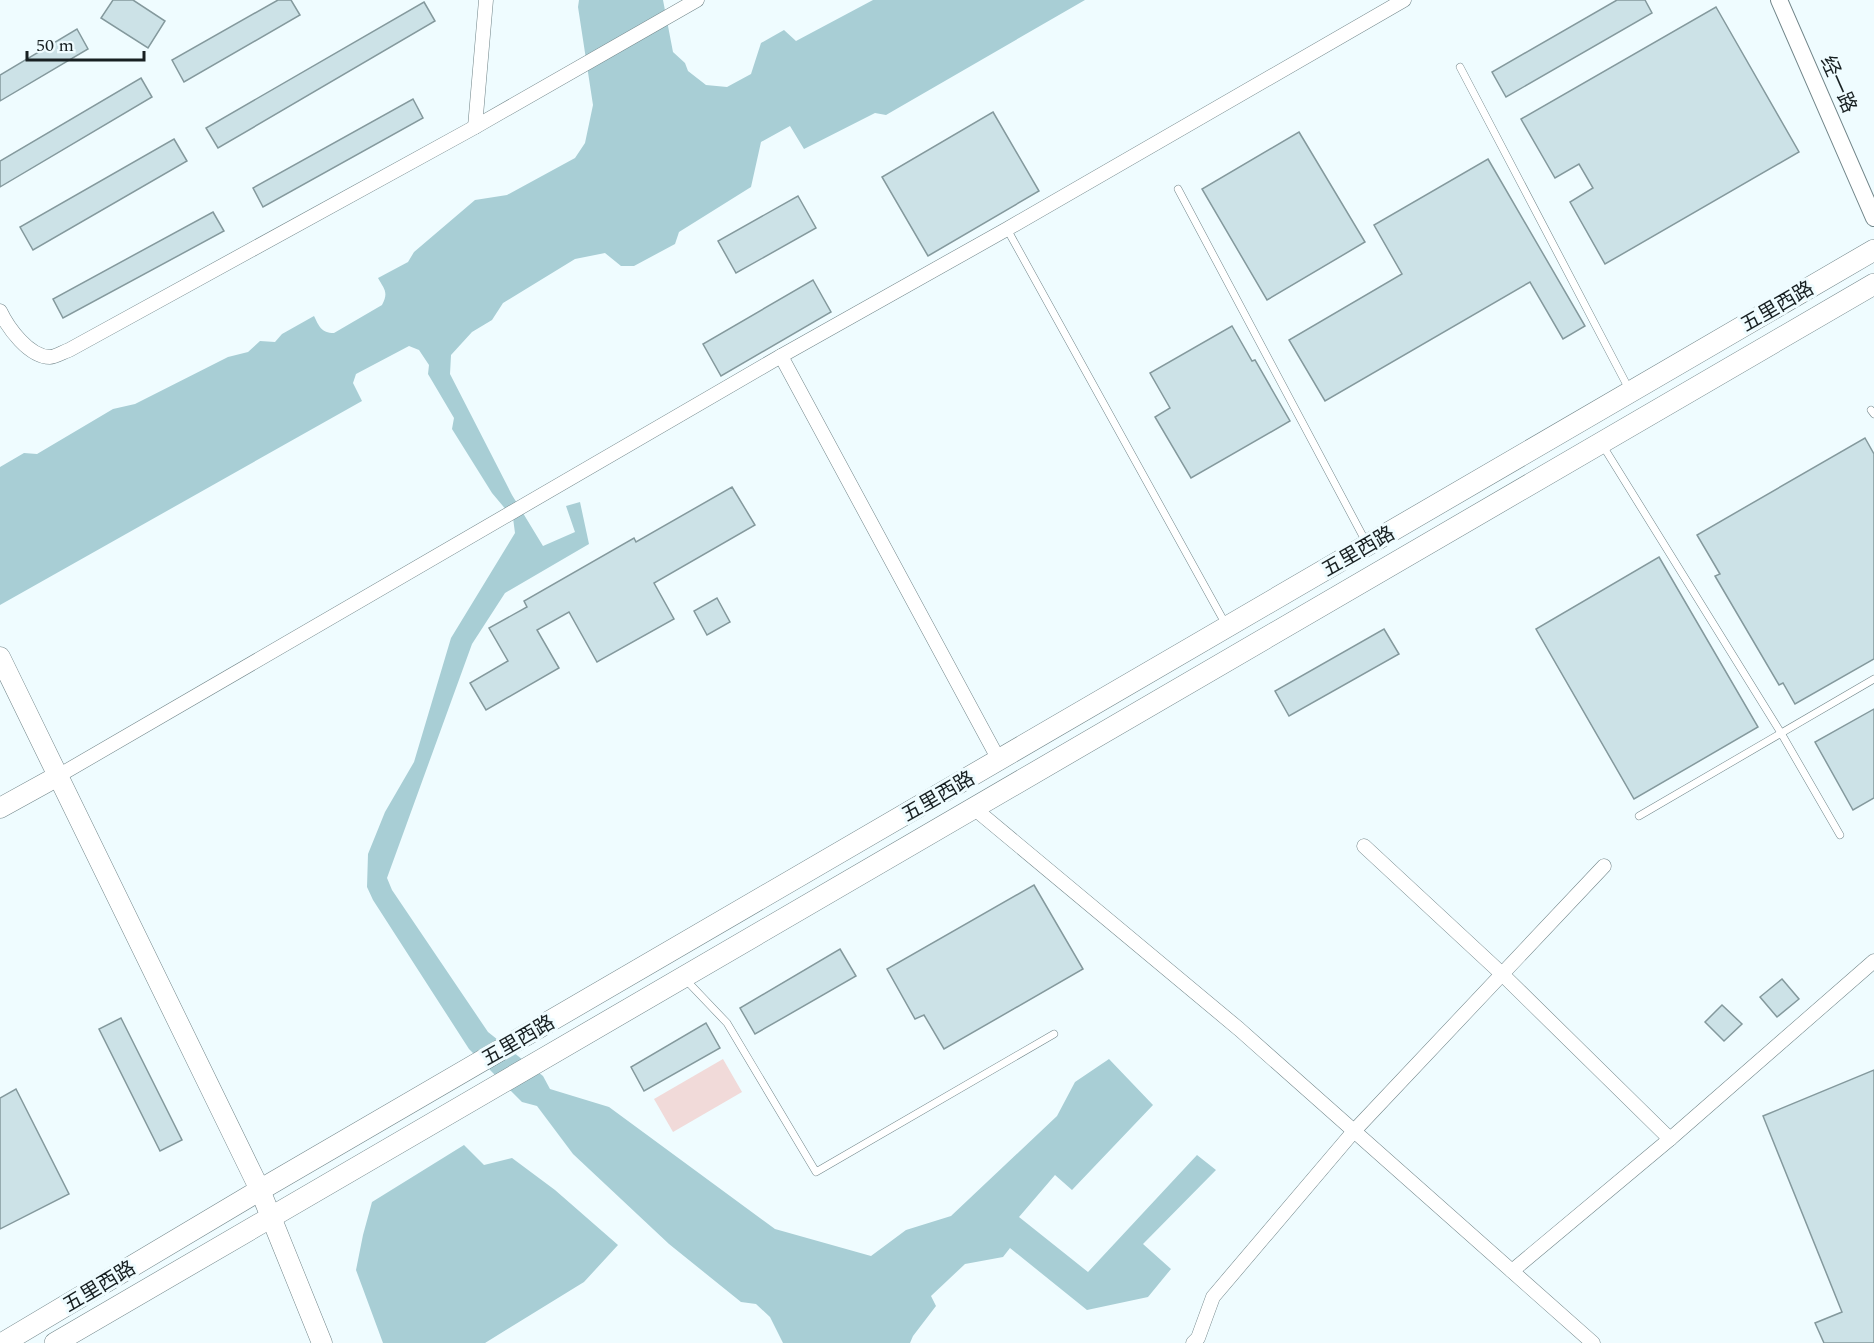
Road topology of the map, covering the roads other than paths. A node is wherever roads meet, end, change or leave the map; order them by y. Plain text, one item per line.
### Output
1 (486, 0) edge
2 (697, 0) edge
3 (1404, 0) edge
4 (1779, 0) edge
5 (1460, 67) dead end
6 (475, 127) junction
7 (1178, 189) dead end
8 (1874, 218) edge
9 (1007, 229) junction
10 (1874, 250) edge
11 (1874, 284) edge
12 (0, 312) edge
13 (781, 356) junction
14 (1630, 392) junction
15 (1601, 442) junction
16 (1367, 545) junction
17 (1227, 627) junction
18 (0, 657) edge
19 (1874, 680) edge
20 (1781, 733) junction
21 (999, 760) junction
22 (58, 776) junction
23 (0, 808) edge
24 (975, 809) junction
25 (1639, 816) dead end
26 (1840, 835) dead end
27 (1364, 846) dead end
28 (1604, 866) dead end
29 (1874, 962) edge
30 (1502, 974) junction
31 (683, 977) junction
32 (1054, 1034) dead end
33 (1354, 1131) junction
34 (1670, 1139) junction
35 (260, 1190) junction
36 (272, 1217) junction
37 (1512, 1271) junction
38 (3, 1343) edge
39 (55, 1343) edge
40 (322, 1343) edge
41 (1193, 1343) edge
42 (1593, 1343) edge

1 - 6 street
2 - 6 street
3 - 9 street
4 - 8 street, 经一路
5 - 14 lane
6 - 12 street
7 - 16 lane
9 - 13 street
9 - 17 lane
10 - 14 main road, 五里西路
11 - 15 main road, 五里西路
13 - 21 street
13 - 22 street
14 - 16 main road, 五里西路
15 - 20 lane
15 - 24 main road, 五里西路
16 - 17 main road, 五里西路
17 - 21 main road, 五里西路
18 - 22 main road
19 - 20 lane
20 - 25 lane
20 - 26 lane
21 - 35 main road, 五里西路
22 - 23 main road
22 - 35 main road
24 - 31 main road, 五里西路
24 - 33 street
27 - 30 street
28 - 30 street
29 - 34 street
30 - 33 street
30 - 34 street
31 - 32 lane
31 - 36 main road, 五里西路
33 - 37 street
33 - 41 street
34 - 37 street
35 - 36 main road
35 - 38 main road, 五里西路
36 - 39 main road, 五里西路
36 - 40 main road
37 - 42 street

